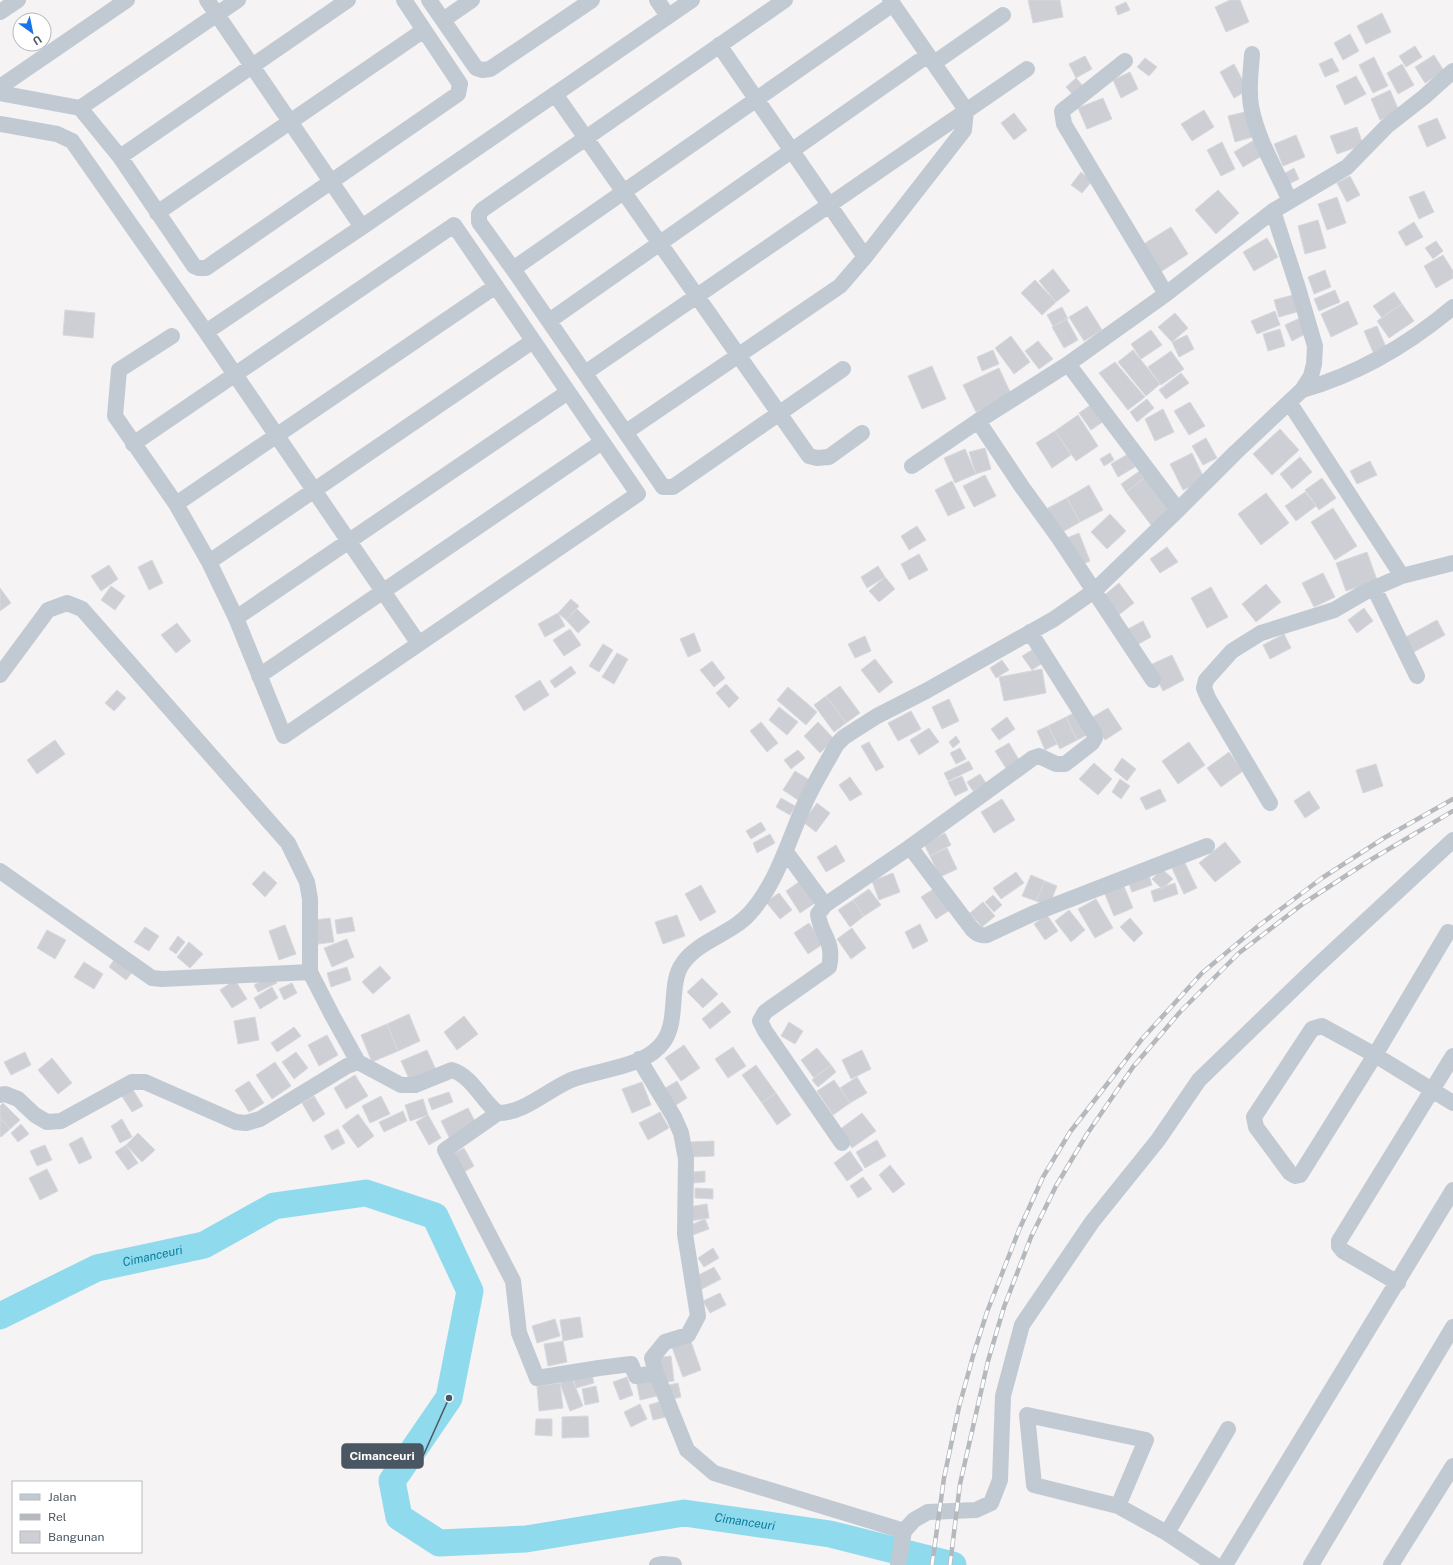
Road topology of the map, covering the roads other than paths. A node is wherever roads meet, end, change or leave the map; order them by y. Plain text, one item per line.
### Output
1 (18, 0) edge
2 (127, 0) edge
3 (207, 0) edge
4 (238, 0) edge
5 (348, 0) edge
6 (404, 0) edge
7 (429, 0) edge
8 (472, 0) edge
9 (592, 0) edge
10 (657, 0) edge
11 (692, 0) edge
12 (785, 0) edge
13 (891, 2) edge
14 (0, 12) edge
15 (217, 14) junction
16 (1002, 15) dead end
17 (668, 16) junction
18 (443, 20) junction
19 (424, 30) junction
20 (719, 46) junction
21 (1252, 54) dead end
22 (931, 59) junction
23 (1125, 61) dead end
24 (252, 66) junction
25 (1026, 69) dead end
26 (1453, 71) edge
27 (0, 87) edge
28 (0, 93) edge
29 (555, 94) junction
30 (756, 100) junction
31 (80, 108) junction
32 (966, 110) junction
33 (291, 122) junction
34 (0, 124) edge
35 (586, 138) junction
36 (792, 151) junction
37 (120, 157) junction
38 (332, 182) junction
39 (624, 192) junction
40 (1290, 201) junction
41 (829, 205) junction
42 (1273, 211) junction
43 (157, 213) junction
44 (362, 227) junction
45 (660, 244) junction
46 (865, 257) junction
47 (513, 269) junction
48 (496, 286) junction
49 (1166, 294) junction
50 (697, 296) junction
51 (1453, 307) edge
52 (549, 321) junction
53 (206, 332) junction
54 (172, 336) dead end
55 (534, 341) junction
56 (738, 355) junction
57 (1068, 364) junction
58 (843, 369) dead end
59 (585, 373) junction
60 (235, 375) junction
61 (1302, 390) junction
62 (568, 392) junction
63 (1289, 402) junction
64 (779, 413) junction
65 (978, 421) junction
66 (626, 432) junction
67 (862, 433) dead end
68 (276, 435) junction
69 (602, 442) junction
70 (133, 444) junction
71 (912, 466) dead end
72 (314, 491) junction
73 (176, 504) junction
74 (1178, 510) junction
75 (349, 542) junction
76 (209, 562) junction
77 (1453, 563) edge
78 (1402, 576) junction
79 (1374, 588) junction
80 (1094, 591) junction
81 (383, 592) junction
82 (236, 618) junction
83 (1030, 632) junction
84 (419, 644) junction
85 (0, 675) edge
86 (259, 676) junction
87 (1417, 676) dead end
88 (1153, 680) dead end
89 (1270, 803) dead end
90 (1453, 840) edge
91 (1207, 846) dead end
92 (910, 847) junction
93 (786, 852) junction
94 (0, 871) edge
95 (825, 905) junction
96 (1448, 932) dead end
97 (310, 972) junction
98 (1375, 1056) junction
99 (1453, 1056) edge
100 (639, 1059) junction
101 (358, 1062) junction
102 (1432, 1090) junction
103 (0, 1095) edge
104 (1453, 1103) edge
105 (498, 1113) junction
106 (842, 1143) dead end
107 (1453, 1190) edge
108 (1398, 1283) junction
109 (1453, 1327) edge
110 (656, 1373) junction
111 (1228, 1429) dead end
112 (1453, 1466) edge
113 (1118, 1506) junction
114 (904, 1531) junction
115 (1167, 1532) junction
116 (657, 1565) edge
117 (674, 1565) edge
118 (898, 1565) edge
119 (1215, 1565) edge
120 (1225, 1565) edge
121 (1310, 1565) edge
122 (1391, 1565) edge

1 - 14 street
2 - 27 street
3 - 15 street
4 - 15 street
5 - 24 street
6 - 19 street
7 - 18 street
8 - 18 street
9 - 18 street
10 - 17 street
11 - 17 street
12 - 20 street
13 - 22 street
13 - 30 street
15 - 24 street
15 - 31 street
16 - 22 street
17 - 29 street
19 - 33 street
19 - 38 street
20 - 30 street
20 - 35 street
21 - 40 street
22 - 32 street
22 - 36 street
23 - 49 street
24 - 33 street
24 - 37 street
25 - 32 street
26 - 40 street
28 - 31 street
29 - 35 street
29 - 44 street
30 - 36 street
30 - 39 street
31 - 37 street
32 - 41 street
32 - 46 street
33 - 38 street
33 - 43 street
34 - 53 street
35 - 39 street
35 - 47 street
36 - 41 street
36 - 45 street
37 - 43 street
38 - 43 street
38 - 44 street
39 - 45 street
39 - 47 street
40 - 42 street
41 - 46 street
41 - 50 street
42 - 49 street
42 - 61 street
44 - 53 street
45 - 50 street
45 - 52 street
46 - 56 street
47 - 52 street
48 - 55 street
48 - 60 street
48 - 68 street
49 - 57 street
50 - 56 street
50 - 59 street
51 - 61 street
52 - 59 street
53 - 60 street
54 - 70 street
55 - 62 street
55 - 72 street
56 - 64 street
56 - 66 street
57 - 65 street
57 - 74 street
58 - 64 street
59 - 66 street
60 - 68 street
60 - 70 street
61 - 63 street
62 - 69 street
62 - 75 street
63 - 74 street
63 - 78 street
64 - 66 street
64 - 67 street
65 - 71 street
65 - 80 street
68 - 72 street
68 - 73 street
69 - 81 street
69 - 84 street
70 - 73 street
72 - 75 street
72 - 76 street
73 - 76 street
74 - 80 street
75 - 81 street
75 - 82 street
76 - 82 street
77 - 78 street
78 - 79 street
79 - 87 street
79 - 89 street
80 - 83 street
80 - 88 street
81 - 84 street
81 - 86 street
82 - 86 street
83 - 92 street
83 - 93 street
84 - 86 street
85 - 97 street
90 - 114 street
91 - 92 street
92 - 95 street
93 - 95 street
93 - 100 street
94 - 97 street
95 - 106 street
96 - 98 street
97 - 101 street
98 - 98 street
98 - 102 street
99 - 102 street
100 - 105 street
100 - 110 street
101 - 103 street
101 - 105 street
102 - 104 street
102 - 108 street
105 - 110 street
107 - 108 street
108 - 120 street
109 - 121 street
110 - 114 street
111 - 115 street
112 - 122 street
113 - 113 street
113 - 115 street
114 - 118 street
115 - 119 street
116 - 117 street

